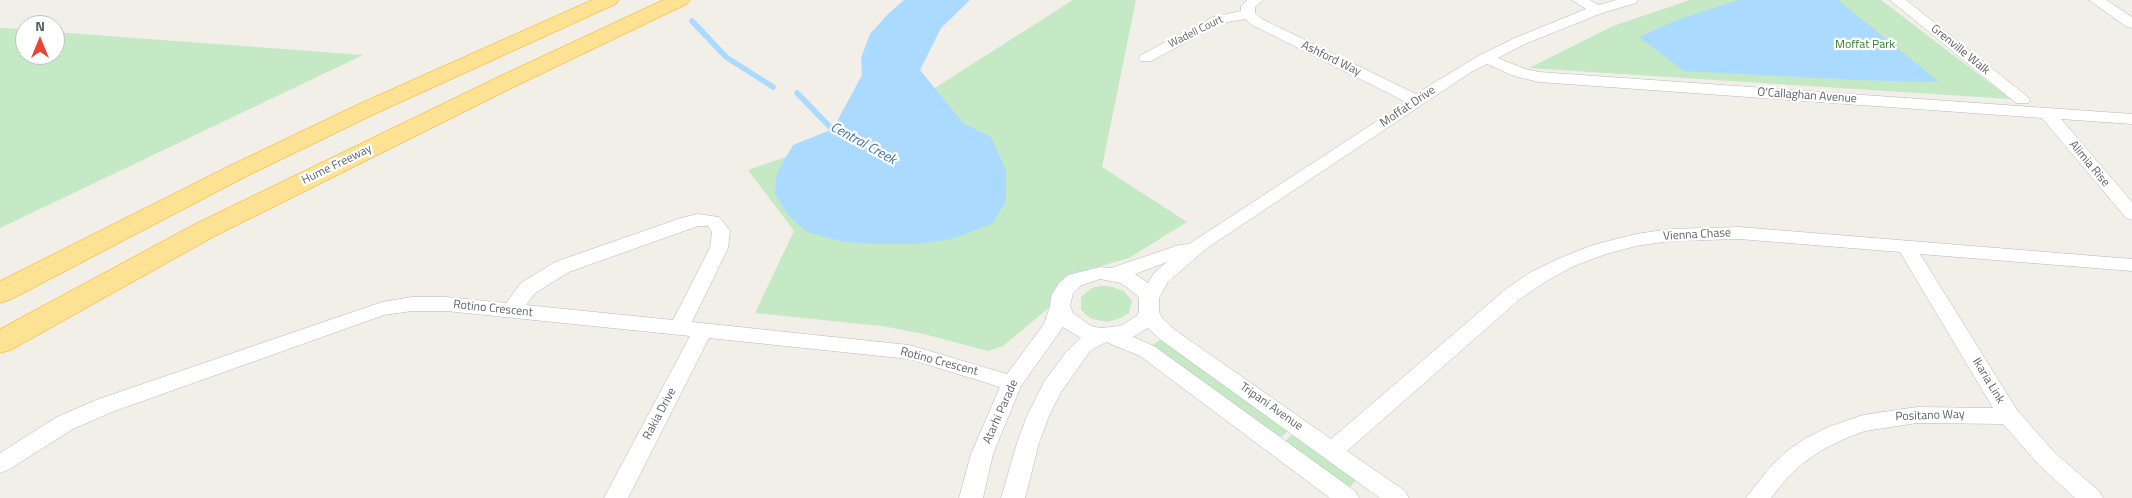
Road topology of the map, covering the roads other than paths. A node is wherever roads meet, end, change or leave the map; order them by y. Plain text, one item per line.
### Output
1 (609, 0) edge
2 (680, 0) edge
3 (1256, 0) edge
4 (1579, 0) edge
5 (1631, 0) edge
6 (1897, 0) edge
7 (2096, 0) edge
8 (1597, 10) junction
9 (1248, 14) junction
10 (2132, 24) edge
11 (1146, 58) dead end
12 (1485, 58) junction
13 (2022, 100) dead end
14 (1417, 101) junction
15 (2047, 113) junction
16 (2132, 120) edge
17 (2132, 214) edge
18 (1200, 244) junction
19 (1906, 246) junction
20 (2132, 265) edge
21 (1114, 274) junction
22 (0, 293) edge
23 (1149, 305) junction
24 (1060, 306) junction
25 (511, 310) junction
26 (679, 328) junction
27 (703, 330) junction
28 (1106, 335) junction
29 (0, 342) edge
30 (1012, 383) junction
31 (2009, 416) junction
32 (1332, 451) junction
33 (0, 464) edge
34 (616, 498) edge
35 (971, 498) edge
36 (1013, 498) edge
37 (1347, 498) edge
38 (1397, 498) edge
39 (1758, 498) edge
40 (2091, 498) edge

1 - 22 highway
2 - 29 highway, Hume Freeway
3 - 9 street
4 - 8 street
5 - 8 street, Moffat Drive
6 - 13 street, Grenville Walk
7 - 10 street
8 - 12 street, Moffat Drive
9 - 11 street, Wadell Court
9 - 14 street, Ashford Way
12 - 14 street, Moffat Drive
12 - 15 street, O'Callaghan Avenue
14 - 18 street, Moffat Drive
15 - 16 street, O'Callaghan Avenue
15 - 17 street, Alimia Rise
18 - 21 street, Moffat Drive
18 - 23 street, Moffat Drive
19 - 20 street, Vienna Chase
19 - 31 street, Ikaria Link
19 - 32 street, Vienna Chase
21 - 23 street
21 - 24 street
23 - 28 street
23 - 32 street, Tripani Avenue
24 - 28 street
24 - 30 street, Atarhi Parade
25 - 26 street, Rotino Crescent
25 - 26 street
25 - 33 street, Rotino Crescent
26 - 27 street, Rotino Crescent
27 - 30 street, Rotino Crescent
27 - 34 street, Rakia Drive
28 - 36 street
28 - 37 street
30 - 35 street, Atarhi Parade
31 - 39 street, Positano Way
31 - 40 street, Ikaria Link
32 - 38 street, Tripani Avenue

